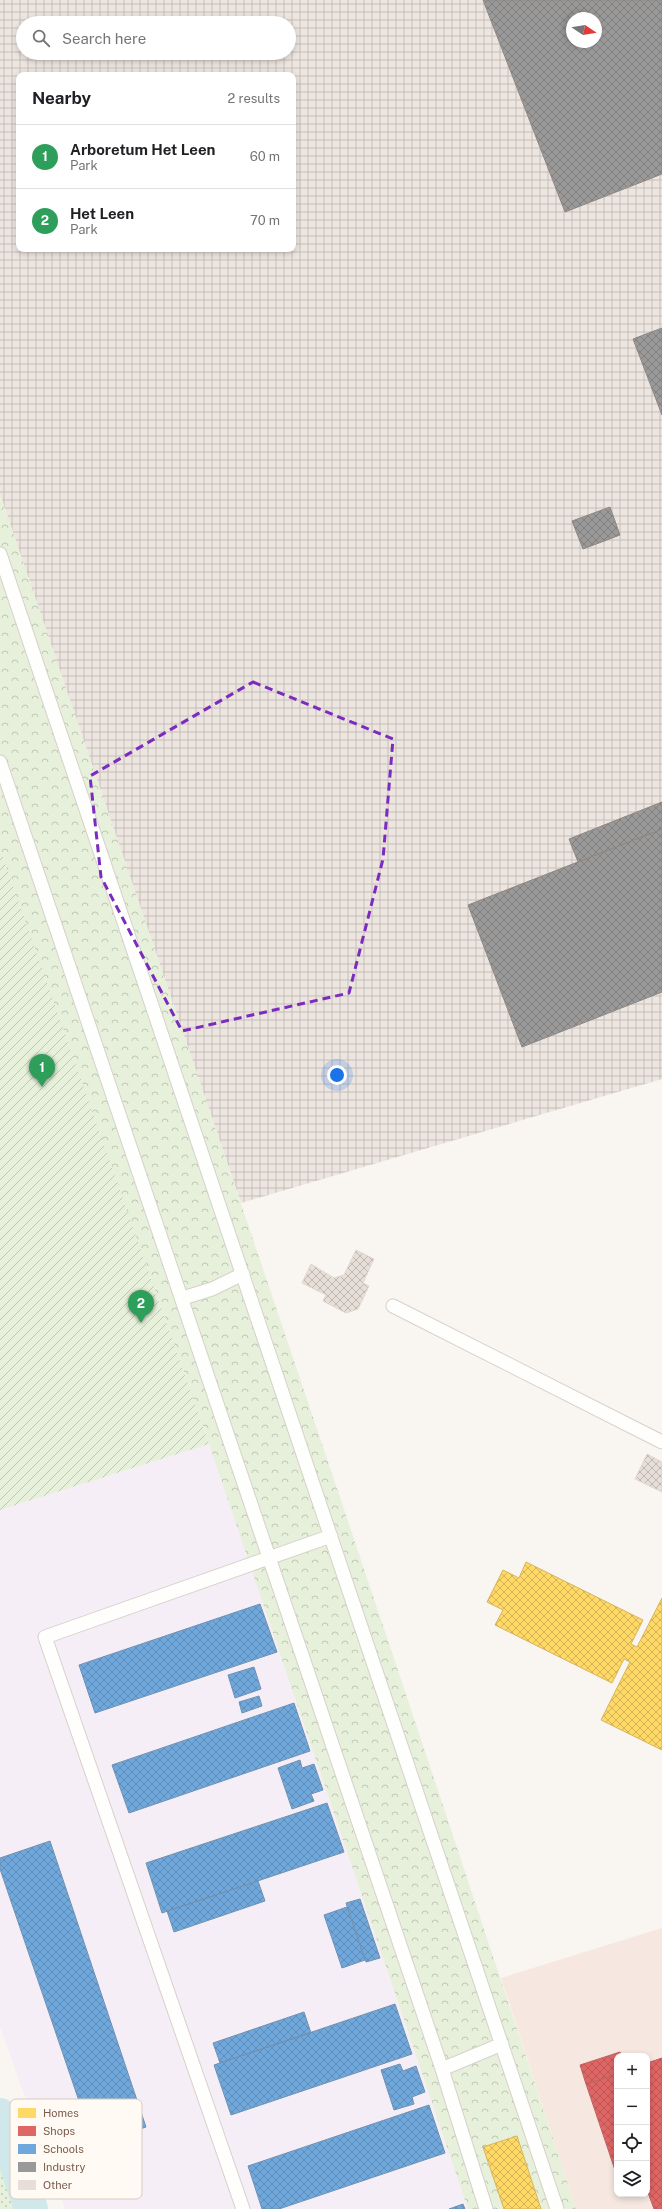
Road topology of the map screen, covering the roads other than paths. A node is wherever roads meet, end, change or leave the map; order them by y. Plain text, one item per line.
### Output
1 (0, 554) edge
2 (0, 762) edge
3 (243, 1274) junction
4 (183, 1298) junction
5 (393, 1306) dead end
6 (662, 1442) edge
7 (331, 1536) junction
8 (269, 1558) junction
9 (502, 2044) junction
10 (442, 2069) junction
11 (243, 2209) edge
12 (486, 2209) edge
13 (558, 2209) edge

1 - 3 lane
2 - 4 lane
3 - 4 lane
3 - 7 lane
4 - 8 lane
5 - 6 lane
7 - 8 lane
7 - 9 lane
8 - 10 lane
8 - 11 lane
9 - 10 lane
9 - 13 lane
10 - 12 lane

